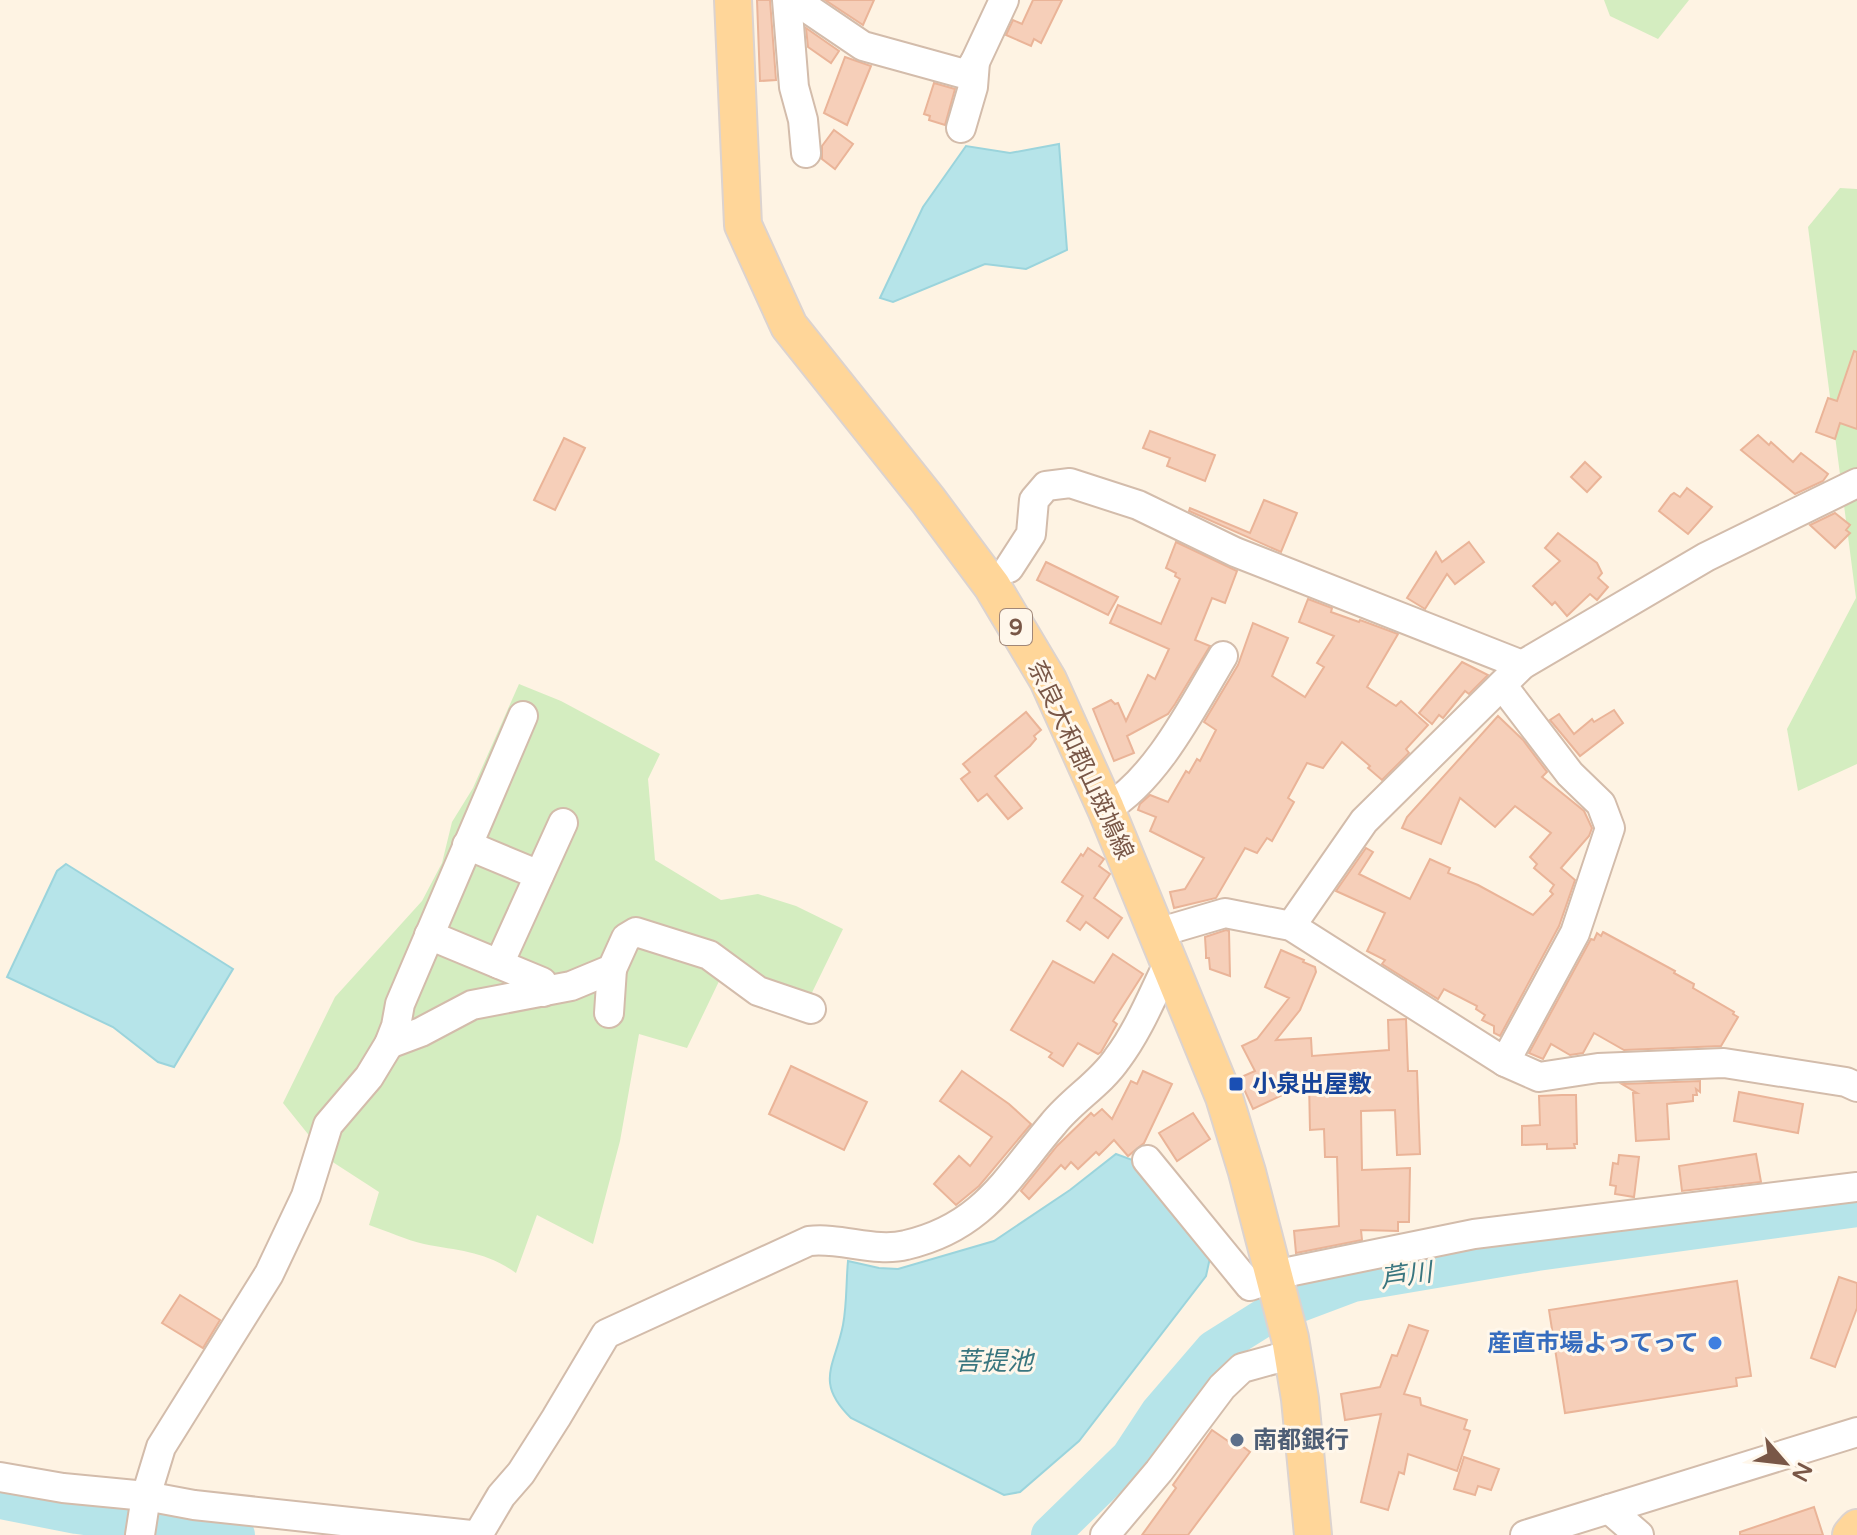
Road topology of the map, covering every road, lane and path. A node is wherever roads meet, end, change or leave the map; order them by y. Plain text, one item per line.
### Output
1 (733, 0) edge
2 (787, 0) edge
3 (795, 0) edge
4 (1004, 0) edge
5 (975, 62) junction
6 (961, 128) dead end
7 (806, 153) dead end
8 (1857, 483) edge
9 (1009, 568) dead end
10 (1223, 656) dead end
11 (1512, 675) junction
12 (523, 716) dead end
13 (1106, 809) junction
14 (563, 823) dead end
15 (467, 845) junction
16 (539, 875) junction
17 (1291, 926) junction
18 (429, 935) junction
19 (1163, 947) junction
20 (499, 964) junction
21 (612, 969) junction
22 (543, 992) junction
23 (811, 1009) dead end
24 (609, 1013) dead end
25 (389, 1044) junction
26 (1505, 1062) junction
27 (1857, 1087) edge
28 (1147, 1160) dead end
29 (1857, 1187) edge
30 (1277, 1282) junction
31 (1292, 1346) junction
32 (1857, 1432) edge
33 (0, 1477) edge
34 (146, 1496) junction
35 (1609, 1509) junction
36 (1857, 1528) edge
37 (140, 1535) edge
38 (471, 1535) edge
39 (478, 1535) edge
40 (1105, 1535) edge
41 (1313, 1535) edge
42 (1525, 1535) edge
43 (1639, 1535) edge
44 (1851, 1535) edge

1 - 13 main road, 奈良大和郡山斑鳩線 / 9
2 - 7 street
3 - 5 street
4 - 5 street
5 - 6 street
8 - 11 street
9 - 11 street
10 - 13 street
11 - 17 street
11 - 26 street
12 - 15 street
13 - 19 main road, 奈良大和郡山斑鳩線 / 9
14 - 16 street
15 - 16 street
15 - 18 street
16 - 20 street
17 - 19 street
17 - 26 street
18 - 20 street
18 - 25 street
19 - 30 main road, 奈良大和郡山斑鳩線 / 9
19 - 39 street
20 - 22 street
21 - 22 street
21 - 23 street
21 - 24 street
22 - 25 street
25 - 34 street
26 - 27 street
28 - 30 street
29 - 30 street
30 - 31 main road, 奈良大和郡山斑鳩線 / 9
31 - 40 street
31 - 41 main road, 奈良大和郡山斑鳩線 / 9
32 - 35 street
33 - 34 street
34 - 37 street
34 - 38 street
35 - 42 street
35 - 43 street
36 - 44 main road

